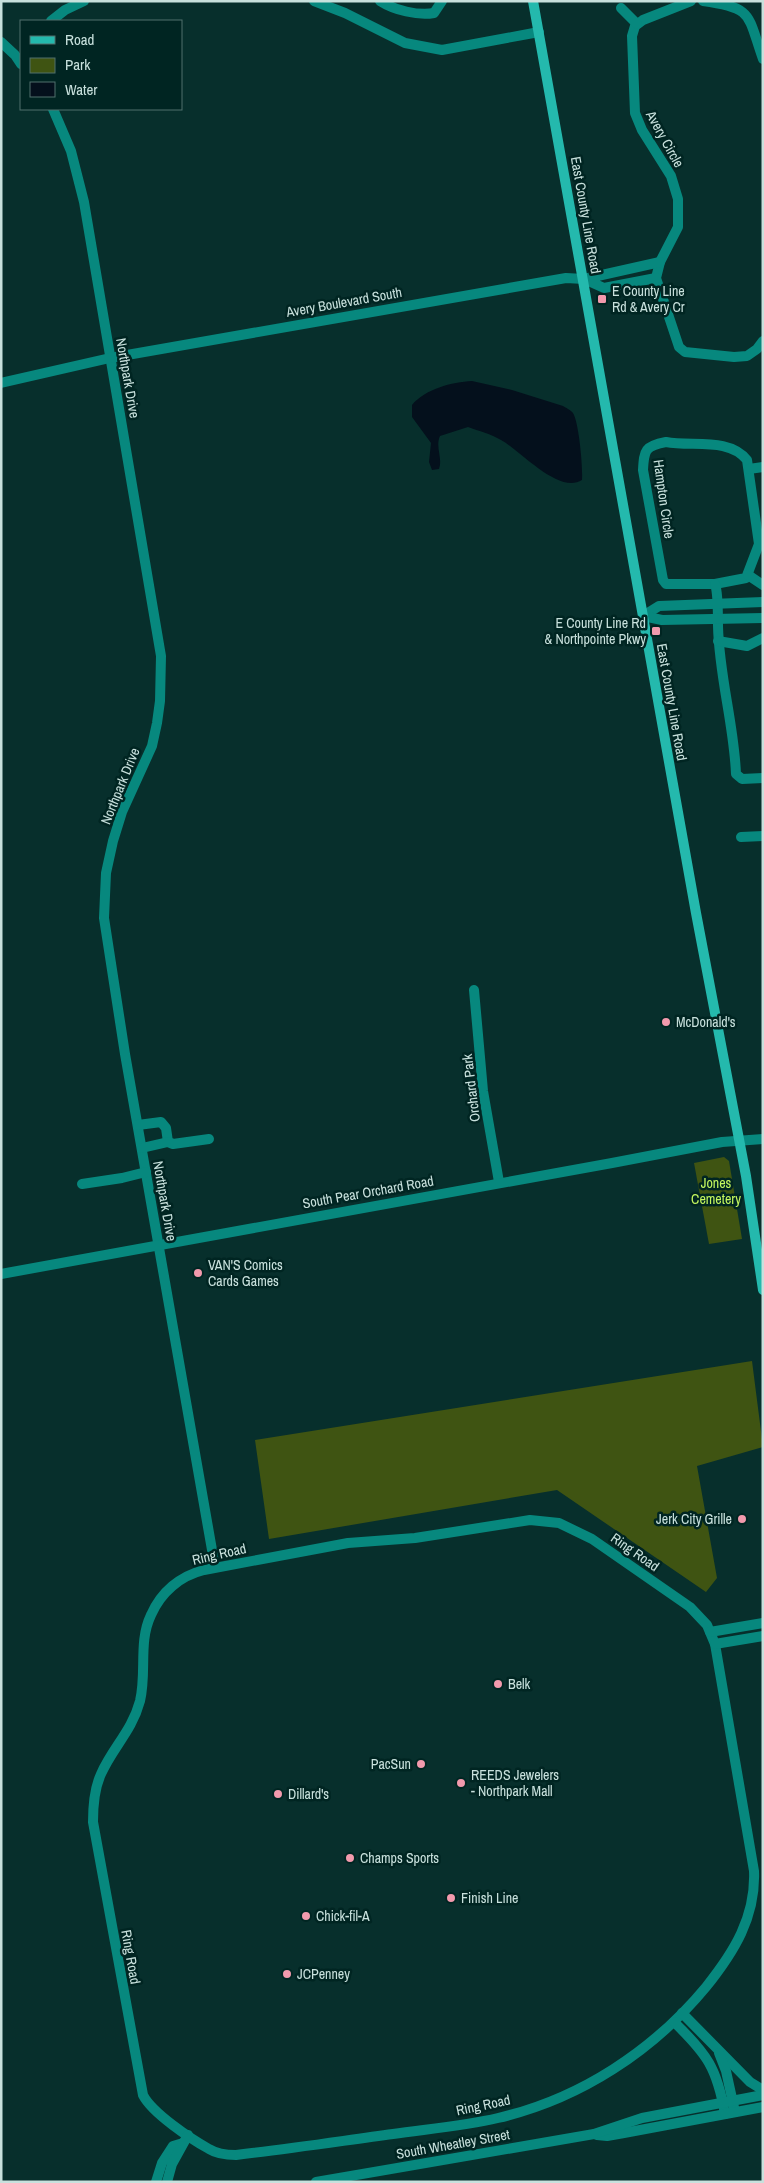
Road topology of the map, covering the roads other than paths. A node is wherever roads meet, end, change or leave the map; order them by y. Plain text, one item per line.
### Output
1 (84, 1) edge
2 (314, 1) edge
3 (380, 1) edge
4 (442, 1) edge
5 (534, 1) edge
6 (691, 1) edge
7 (703, 1) edge
8 (622, 8) dead end
9 (52, 20) edge
10 (637, 24) junction
11 (539, 32) junction
12 (1, 42) edge
13 (19, 56) edge
14 (763, 59) edge
15 (53, 110) edge
16 (660, 262) junction
17 (656, 278) junction
18 (584, 279) junction
19 (763, 341) edge
20 (110, 358) junction
21 (1, 383) edge
22 (763, 467) edge
23 (749, 469) junction
24 (748, 575) junction
25 (715, 584) junction
26 (763, 584) edge
27 (763, 602) edge
28 (716, 604) junction
29 (643, 616) junction
30 (763, 618) edge
31 (718, 619) junction
32 (763, 638) edge
33 (718, 641) junction
34 (763, 778) edge
35 (763, 836) edge
36 (742, 837) dead end
37 (474, 990) dead end
38 (138, 1125) junction
39 (209, 1139) dead end
40 (763, 1139) edge
41 (739, 1140) junction
42 (168, 1142) junction
43 (142, 1148) junction
44 (146, 1172) junction
45 (499, 1182) junction
46 (82, 1184) dead end
47 (158, 1244) junction
48 (1, 1274) edge
49 (763, 1290) edge
50 (215, 1567) junction
51 (763, 1623) edge
52 (710, 1632) junction
53 (763, 1636) edge
54 (715, 1644) junction
55 (682, 2013) junction
56 (674, 2022) junction
57 (709, 2040) junction
58 (763, 2090) edge
59 (763, 2096) edge
60 (729, 2107) junction
61 (763, 2107) edge
62 (186, 2139) junction
63 (170, 2178) edge
64 (156, 2182) edge
65 (316, 2182) edge

1 - 9 street
2 - 11 street
3 - 4 street
5 - 11 main road, East County Line Road
6 - 10 street
7 - 14 street
8 - 10 street
10 - 16 street, Avery Circle
11 - 18 main road, East County Line Road
12 - 13 street
15 - 20 street, Northpark Drive
16 - 17 street, Avery Circle
16 - 18 street
17 - 18 street
17 - 19 street
18 - 20 street, Avery Boulevard South
18 - 29 main road, East County Line Road
20 - 21 street, Avery Boulevard South
20 - 38 street, Northpark Drive
22 - 23 street
23 - 24 street, Hampton Circle
23 - 25 street, Hampton Circle
24 - 25 street, Hampton Circle
24 - 26 street
25 - 28 street
27 - 28 street
28 - 29 street
28 - 31 street
29 - 31 street
29 - 41 main road, East County Line Road
30 - 31 street
31 - 33 street
32 - 33 street
33 - 34 street
35 - 36 street
37 - 45 street, Orchard Park
38 - 42 street
38 - 43 street, Northpark Drive
39 - 42 street
40 - 41 street, South Pear Orchard Road
41 - 45 street, South Pear Orchard Road
41 - 49 main road, East County Line Road
42 - 43 street
43 - 44 street, Northpark Drive
44 - 46 street
44 - 47 street, Northpark Drive
45 - 47 street, South Pear Orchard Road
47 - 48 street, South Pear Orchard Road
47 - 50 street, Northpark Drive
50 - 52 street, Ring Road
50 - 62 street, Ring Road
51 - 52 street
52 - 54 street, Ring Road
53 - 54 street
54 - 55 street, Ring Road
55 - 56 street, Ring Road
55 - 57 street
56 - 60 street
56 - 62 street, Ring Road
57 - 58 street
57 - 60 street
59 - 60 street, South Wheatley Street
60 - 61 street, South Wheatley Street
60 - 65 street, South Wheatley Street
62 - 63 street
62 - 64 street

